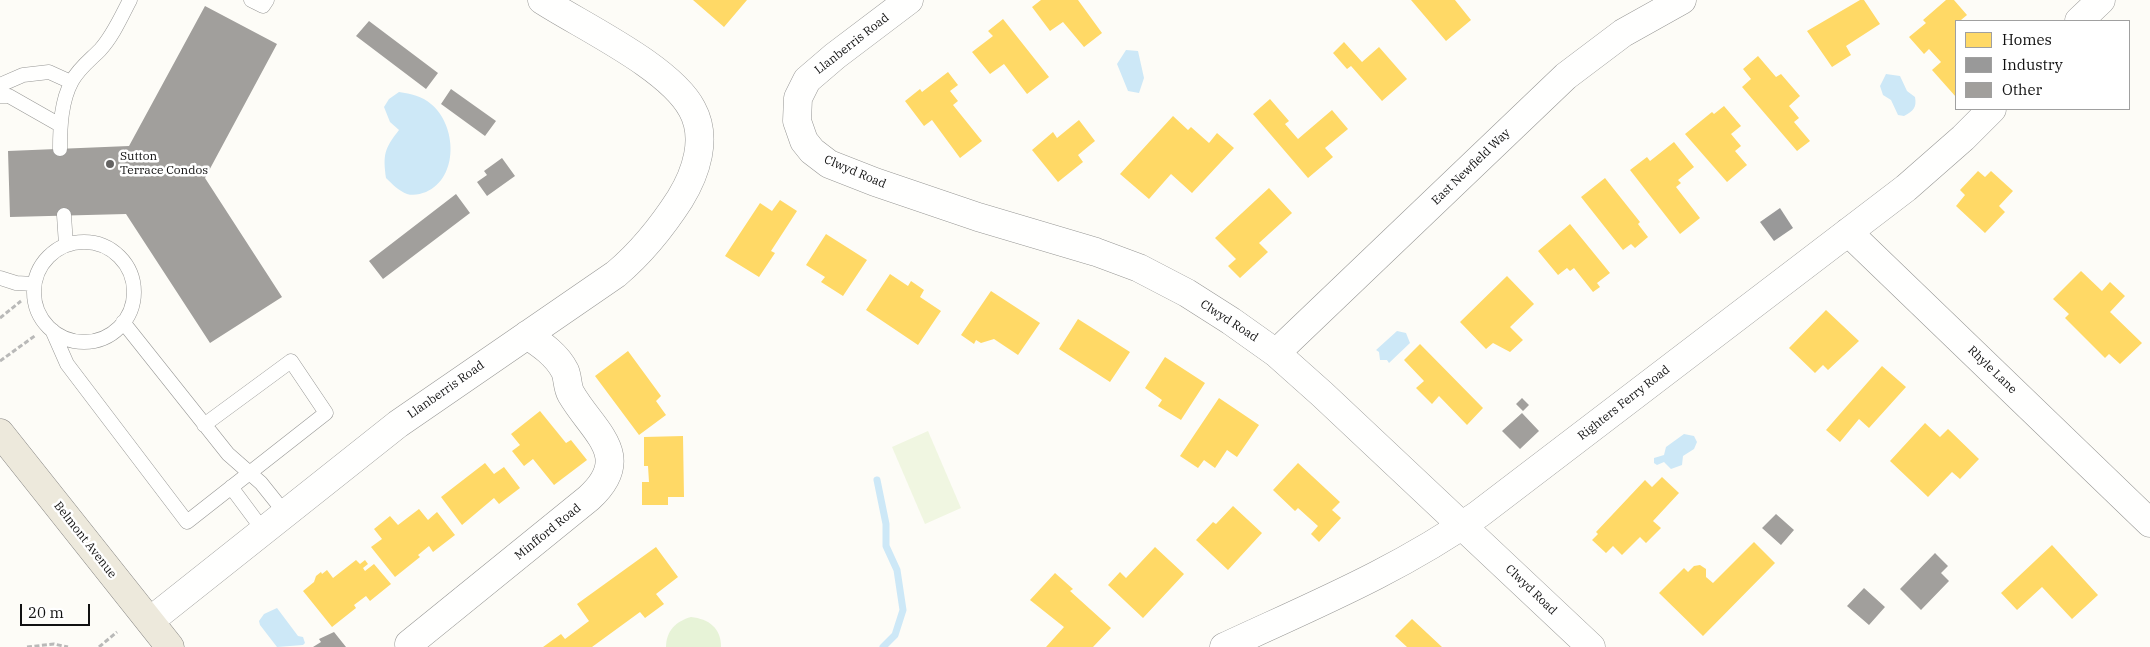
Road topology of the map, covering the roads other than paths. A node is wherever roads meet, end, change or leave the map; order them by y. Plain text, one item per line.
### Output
1 (130, 0) edge
2 (251, 0) edge
3 (267, 0) edge
4 (542, 0) edge
5 (909, 0) edge
6 (1682, 0) edge
7 (2101, 0) edge
8 (2080, 20) edge
9 (72, 82) junction
10 (0, 85) edge
11 (0, 96) edge
12 (1991, 110) edge
13 (797, 121) joint
14 (60, 125) junction
15 (60, 149) dead end
16 (64, 216) dead end
17 (1848, 232) junction
18 (66, 245) junction
19 (0, 278) edge
20 (34, 288) junction
21 (123, 322) junction
22 (50, 328) junction
23 (527, 334) junction
24 (1276, 353) junction
25 (204, 425) junction
26 (0, 433) edge
27 (248, 474) junction
28 (231, 487) junction
29 (285, 513) junction
30 (2145, 513) edge
31 (1464, 525) junction
32 (263, 530) junction
33 (150, 621) junction
34 (409, 644) dead end
35 (170, 647) edge
36 (1224, 647) edge
37 (1590, 647) edge

1 - 9 lane
2 - 3 lane
4 - 23 street, Llanberris Road
5 - 13 street, Llanberris Road
6 - 24 street, East Newfield Way
7 - 8 street
9 - 10 lane
9 - 14 lane
11 - 14 lane
12 - 17 street, Righters Ferry Road
13 - 24 street, Clwyd Road
14 - 15 lane
16 - 18 lane
17 - 30 street, Rhyle Lane
17 - 31 street, Righters Ferry Road
18 - 20 lane
18 - 21 lane
19 - 20 lane
20 - 22 lane
21 - 22 lane
21 - 25 lane
22 - 28 lane
23 - 29 street, Llanberris Road
23 - 34 street, Minfford Road
24 - 31 street, Clwyd Road
25 - 27 lane
25 - 27 lane
26 - 33 main road, Belmont Avenue
27 - 28 lane
27 - 29 lane
28 - 32 lane
29 - 32 street, Llanberris Road
31 - 36 street, Righters Ferry Road
31 - 37 street, Clwyd Road
32 - 33 street, Llanberris Road
33 - 35 main road, Belmont Avenue

